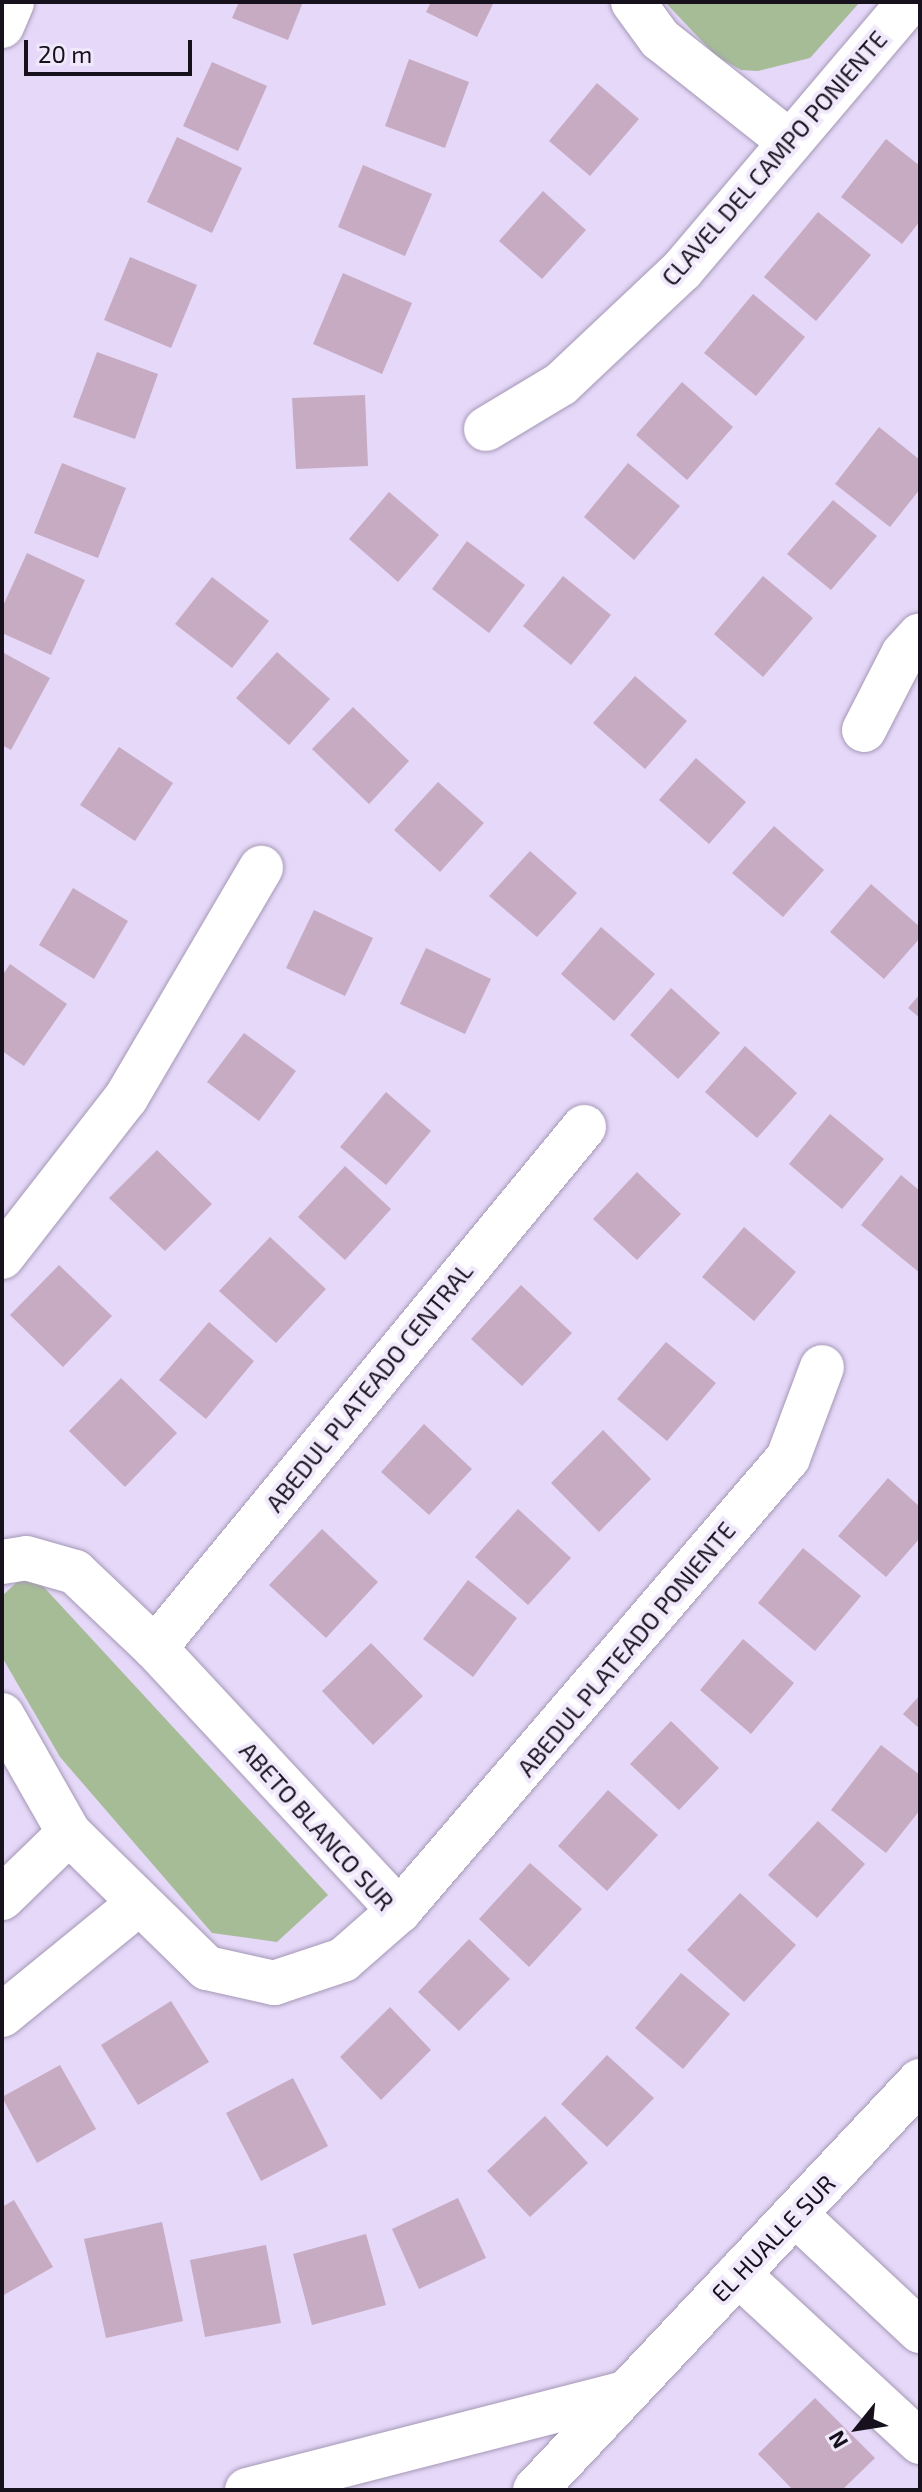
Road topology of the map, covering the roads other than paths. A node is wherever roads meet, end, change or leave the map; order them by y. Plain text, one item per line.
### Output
1 (12, 2) edge
2 (633, 2) edge
3 (909, 2) edge
4 (2, 26) edge
5 (790, 142) junction
6 (486, 429) dead end
7 (920, 635) edge
8 (864, 730) dead end
9 (261, 868) dead end
10 (584, 1127) dead end
11 (2, 1257) edge
12 (822, 1367) dead end
13 (2, 1562) edge
14 (155, 1648) junction
15 (2, 1715) edge
16 (69, 1833) junction
17 (2, 1898) edge
18 (138, 1904) junction
19 (399, 1911) junction
20 (2, 2015) edge
21 (920, 2081) edge
22 (796, 2215) junction
23 (738, 2274) junction
24 (920, 2331) edge
25 (624, 2393) junction
26 (920, 2442) edge
27 (247, 2490) edge
28 (535, 2490) edge

1 - 4 street
2 - 5 street
3 - 5 street, CLAVEL DEL CAMPO PONIENTE
5 - 6 street, CLAVEL DEL CAMPO PONIENTE
7 - 8 street
9 - 11 street
10 - 14 street, ABEDUL PLATEADO CENTRAL
12 - 19 street, ABEDUL PLATEADO PONIENTE
13 - 14 street, ABETO BLANCO SUR
14 - 19 street, ABETO BLANCO SUR
15 - 16 street, ABETO BLANCO SUR
16 - 17 street
16 - 18 street, ABETO BLANCO SUR
18 - 19 street, ABETO BLANCO SUR
18 - 20 street
21 - 22 street, EL HUALLE SUR
22 - 23 street, EL HUALLE SUR
22 - 24 street
23 - 25 street, EL HUALLE SUR
23 - 26 street
25 - 27 street
25 - 28 street, EL HUALLE SUR

